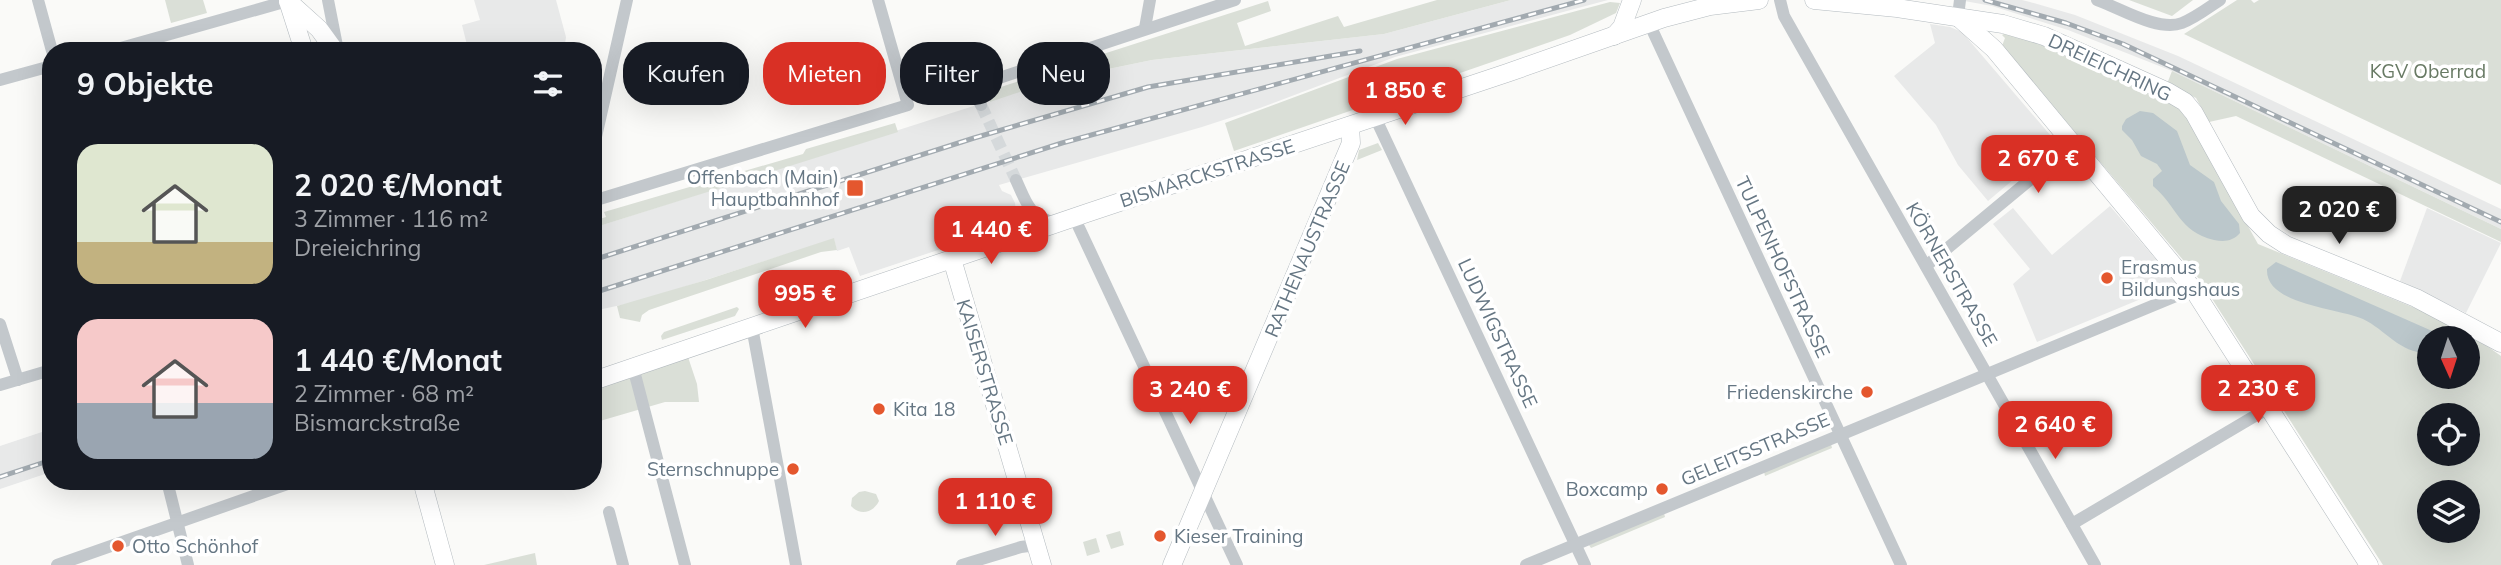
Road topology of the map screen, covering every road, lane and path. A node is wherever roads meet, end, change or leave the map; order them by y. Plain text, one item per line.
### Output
1 (38, 0) edge
2 (289, 0) edge
3 (328, 0) edge
4 (627, 0) edge
5 (878, 0) edge
6 (1150, 0) edge
7 (1235, 0) edge
8 (1632, 0) edge
9 (1643, 0) edge
10 (1759, 0) edge
11 (1780, 0) edge
12 (1814, 0) edge
13 (2097, 0) edge
14 (2220, 0) edge
15 (1959, 8) edge
16 (1649, 23) junction
17 (2012, 26) junction
18 (1146, 28) junction
19 (1614, 36) junction
20 (50, 42) edge
21 (142, 42) edge
22 (301, 42) edge
23 (329, 42) edge
24 (335, 42) edge
25 (1994, 49) junction
26 (42, 68) edge
27 (1003, 76) edge
28 (0, 80) edge
29 (602, 110) edge
30 (1376, 117) junction
31 (1350, 126) junction
32 (2073, 144) junction
33 (1016, 180) tunnel mouth
34 (602, 198) edge
35 (1029, 209) junction
36 (1074, 217) junction
37 (1056, 223) junction
38 (1018, 236) junction
39 (952, 259) junction
40 (1926, 266) junction
41 (2193, 289) junction
42 (0, 324) edge
43 (752, 327) junction
44 (2501, 343) edge
45 (633, 367) junction
46 (42, 373) edge
47 (1986, 373) junction
48 (602, 378) edge
49 (18, 380) junction
50 (0, 386) edge
51 (2270, 407) junction
52 (1840, 434) junction
53 (169, 490) edge
54 (270, 490) edge
55 (425, 490) edge
56 (1204, 492) junction
57 (609, 513) dead end
58 (177, 522) junction
59 (2072, 524) junction
60 (1575, 544) junction
61 (1037, 545) junction
62 (57, 565) edge
63 (188, 565) edge
64 (445, 565) edge
65 (622, 565) edge
66 (685, 565) edge
67 (796, 565) edge
68 (962, 565) edge
69 (1042, 565) edge
70 (1172, 565) edge
71 (1237, 565) edge
72 (1526, 565) edge
73 (1585, 565) edge
74 (1901, 565) edge
75 (2095, 565) edge
76 (2369, 565) edge

1 - 20 street
2 - 21 street
2 - 22 main road
2 - 23 main road
3 - 24 street
4 - 29 street
5 - 34 street
6 - 18 street
7 - 18 street
8 - 19 main road
9 - 16 main road
10 - 16 main road, BISMARCKSTRASSE
11 - 40 street, KÖRNERSTRASSE
12 - 15 main road
13 - 14 street
15 - 17 main road, DREIEICHRING
15 - 25 main road
16 - 19 main road, BISMARCKSTRASSE
16 - 52 street, TULPENHOFSTRASSE
17 - 25 main road
17 - 44 main road, DREIEICHRING
18 - 27 street
19 - 30 main road, BISMARCKSTRASSE
25 - 32 main road
26 - 28 street
30 - 31 main road, BISMARCKSTRASSE
30 - 60 street, LUDWIGSTRASSE
31 - 36 main road, BISMARCKSTRASSE
31 - 56 main road, RATHENAUSTRASSE
32 - 40 street
32 - 41 main road
33 - 35 street
35 - 37 street
35 - 38 street
36 - 37 main road, BISMARCKSTRASSE
36 - 56 street
37 - 38 main road, BISMARCKSTRASSE
38 - 39 main road, BISMARCKSTRASSE
39 - 43 main road, BISMARCKSTRASSE
39 - 61 main road, KAISERSTRASSE
40 - 47 street, KÖRNERSTRASSE
41 - 47 street, GELEITSSTRASSE
41 - 51 main road
42 - 49 street
43 - 45 main road, BISMARCKSTRASSE
43 - 67 street
45 - 48 main road, BISMARCKSTRASSE
45 - 66 street
46 - 49 street
47 - 52 street, GELEITSSTRASSE
47 - 59 street, KÖRNERSTRASSE
49 - 50 street
51 - 59 street
51 - 76 main road
52 - 60 street, GELEITSSTRASSE
52 - 74 street, TULPENHOFSTRASSE
53 - 58 street
54 - 58 street
55 - 64 main road
56 - 70 main road, RATHENAUSTRASSE
56 - 71 street
57 - 65 street
58 - 62 street
58 - 63 street
59 - 75 street, KÖRNERSTRASSE
60 - 72 street, GELEITSSTRASSE
60 - 73 street, LUDWIGSTRASSE
61 - 68 street
61 - 69 main road, KAISERSTRASSE

